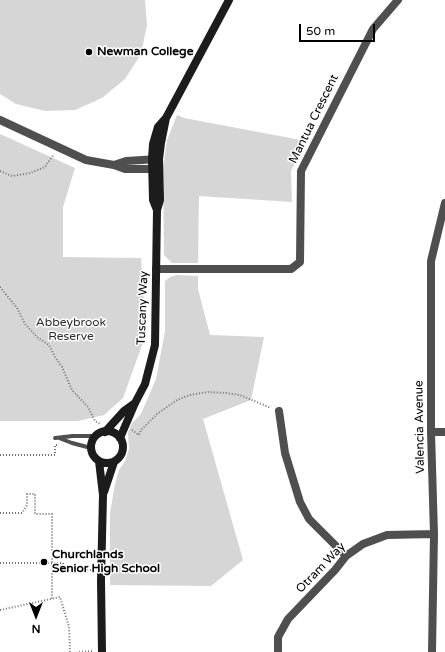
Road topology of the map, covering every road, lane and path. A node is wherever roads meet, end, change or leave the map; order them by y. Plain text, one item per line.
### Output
1 (229, 0) edge
2 (398, 0) edge
3 (0, 120) edge
4 (59, 147) junction
5 (156, 159) junction
6 (114, 165) junction
7 (156, 170) junction
8 (0, 171) edge
9 (445, 203) edge
10 (156, 269) junction
11 (0, 287) edge
12 (135, 403) junction
13 (279, 411) joint
14 (100, 424) dead end
15 (125, 426) junction
16 (105, 432) junction
17 (431, 432) junction
18 (445, 432) edge
19 (96, 436) junction
20 (120, 438) junction
21 (62, 446) dead end
22 (91, 448) junction
23 (0, 455) edge
24 (99, 461) junction
25 (114, 462) junction
26 (103, 495) junction
27 (0, 513) edge
28 (434, 534) junction
29 (346, 556) junction
30 (52, 562) junction
31 (0, 563) edge
32 (92, 570) dead end
33 (52, 599) junction
34 (0, 610) edge
35 (92, 651) edge
36 (70, 652) edge
37 (79, 652) edge
38 (102, 652) edge
39 (278, 652) edge
40 (432, 652) edge

1 - 5 street, Tuscany Way
2 - 10 street, Mantua Crescent
3 - 4 street
4 - 6 street
4 - 8 path
5 - 6 street
5 - 7 street, Tuscany Way
6 - 7 street
7 - 10 street, Tuscany Way
9 - 17 street, Valencia Avenue
10 - 12 street, Tuscany Way
11 - 14 path
12 - 15 street, Tuscany Way
12 - 16 street, Tuscany Way
13 - 15 path
13 - 29 street
15 - 20 street, Tuscany Way
16 - 19 street
16 - 20 street
17 - 18 street
17 - 28 street, Valencia Avenue
19 - 22 street
19 - 22 lane
20 - 25 street
21 - 23 path
22 - 24 street
24 - 25 street
24 - 26 street
25 - 26 street
26 - 38 street
27 - 30 path
28 - 29 street, Otram Way
28 - 40 street, Valencia Avenue
29 - 39 street, Otram Way
30 - 31 path
30 - 32 path
30 - 33 path
33 - 34 path
33 - 36 path
35 - 37 path

